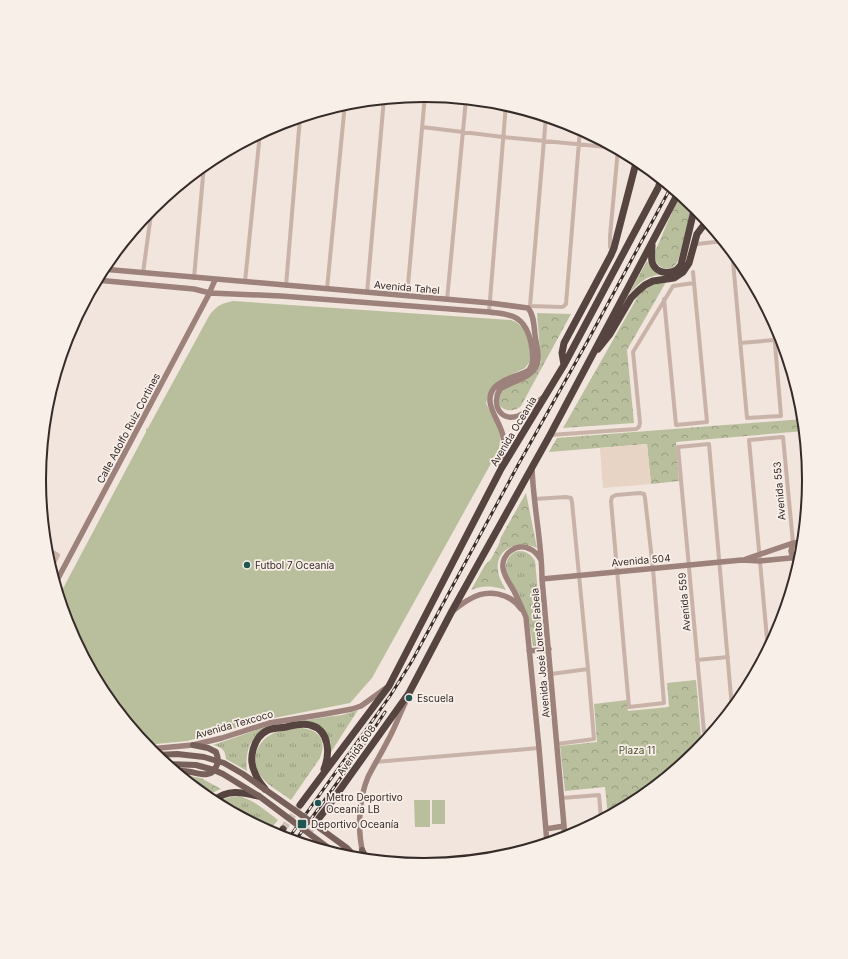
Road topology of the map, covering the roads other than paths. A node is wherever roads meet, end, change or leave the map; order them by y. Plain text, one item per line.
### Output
1 (424, 102) edge
2 (383, 104) edge
3 (466, 104) edge
4 (344, 110) edge
5 (505, 111) edge
6 (546, 122) edge
7 (300, 123) edge
8 (422, 127) junction
9 (463, 132) junction
10 (580, 135) edge
11 (503, 137) junction
12 (259, 139) edge
13 (544, 141) junction
14 (579, 144) junction
15 (603, 147) edge
16 (617, 154) edge
17 (635, 166) edge
18 (203, 173) edge
19 (660, 184) edge
20 (676, 198) edge
21 (693, 214) edge
22 (150, 219) edge
23 (704, 225) edge
24 (653, 240) junction
25 (718, 242) edge
26 (697, 244) dead end
27 (610, 247) dead end
28 (733, 262) edge
29 (110, 270) edge
30 (693, 272) dead end
31 (142, 273) junction
32 (194, 278) junction
33 (215, 280) junction
34 (103, 281) edge
35 (245, 282) junction
36 (694, 283) junction
37 (286, 286) junction
38 (327, 289) junction
39 (210, 293) junction
40 (367, 293) junction
41 (407, 296) junction
42 (664, 299) junction
43 (448, 300) junction
44 (490, 303) junction
45 (529, 307) junction
46 (489, 312) junction
47 (775, 340) joint
48 (740, 343) junction
49 (591, 356) junction
50 (564, 365) junction
51 (545, 396) junction
52 (550, 435) junction
53 (532, 467) junction
54 (501, 469) junction
55 (534, 499) junction
56 (793, 543) junction
57 (797, 543) edge
58 (53, 552) edge
59 (759, 554) junction
60 (794, 556) edge
61 (794, 558) edge
62 (742, 560) junction
63 (55, 561) edge
64 (760, 561) junction
65 (542, 562) junction
66 (719, 563) junction
67 (688, 565) junction
68 (653, 568) junction
69 (617, 572) junction
70 (580, 575) junction
71 (59, 577) edge
72 (542, 579) junction
73 (452, 611) junction
74 (526, 617) junction
75 (767, 638) edge
76 (549, 649) junction
77 (529, 651) junction
78 (728, 657) junction
79 (697, 660) junction
80 (588, 669) junction
81 (551, 674) junction
82 (389, 686) junction
83 (408, 693) junction
84 (731, 700) edge
85 (705, 732) edge
86 (557, 744) junction
87 (193, 746) junction
88 (158, 748) edge
89 (539, 748) junction
90 (165, 755) edge
91 (375, 762) junction
92 (175, 764) edge
93 (184, 771) edge
94 (319, 778) junction
95 (265, 790) junction
96 (258, 796) junction
97 (219, 797) edge
98 (562, 798) junction
99 (300, 805) tunnel mouth
100 (601, 814) edge
101 (319, 818) tunnel mouth
102 (564, 826) junction
103 (546, 829) junction
104 (564, 831) edge
105 (547, 837) edge
106 (324, 844) edge
107 (349, 850) edge
108 (362, 850) edge

1 - 8 street
2 - 40 street
3 - 9 street
4 - 38 street
5 - 11 street
6 - 13 street
7 - 37 street
8 - 9 street
8 - 41 street
9 - 11 street
9 - 43 street
10 - 14 street
11 - 13 street
11 - 44 street
12 - 35 street
13 - 14 street
13 - 45 street
14 - 15 street
14 - 45 street, Avenida Tahel
16 - 27 street
17 - 50 highway
18 - 32 street
19 - 50 highway, Avenida Oceanía
20 - 24 highway
21 - 24 highway
22 - 31 street
23 - 49 highway
24 - 49 highway
25 - 26 street
28 - 48 street
29 - 31 street, Avenida Tahel
30 - 36 street
31 - 32 street, Avenida Tahel
32 - 33 street, Avenida Tahel
33 - 35 street, Avenida Tahel
33 - 39 street, Calle Adolfo Ruiz Cortines
34 - 39 street, Avenida Tahel
35 - 37 street, Avenida Tahel
36 - 42 street
36 - 42 street
37 - 38 street, Avenida Tahel
38 - 40 street, Avenida Tahel
39 - 46 street, Avenida Tahel
39 - 71 street, Calle Adolfo Ruiz Cortines
40 - 41 street, Avenida Tahel
41 - 43 street, Avenida Tahel
42 - 52 street
43 - 44 street, Avenida Tahel
44 - 45 street, Avenida Tahel
44 - 46 street
45 - 51 street
46 - 54 street, Avenida Tahel
47 - 48 street
47 - 48 street
49 - 52 highway
50 - 51 highway, Avenida Oceanía
51 - 54 highway, Avenida Oceanía
52 - 53 highway
53 - 55 street, Avenida José Loreto Fabela
53 - 73 highway
54 - 82 highway, Avenida Oceanía
55 - 65 street, Avenida José Loreto Fabela
55 - 70 street
56 - 57 street, Avenida 504
56 - 59 street, Avenida 504
56 - 59 street, Avenida 553
56 - 60 street
58 - 63 street
59 - 62 street, Avenida 504
59 - 64 street
61 - 64 street, Avenida 504
62 - 64 street, Avenida 504
62 - 66 street, Avenida 504
64 - 75 street
65 - 72 street, Avenida José Loreto Fabela
65 - 74 street, Avenida José Loreto Fabela
66 - 67 street, Avenida 504
66 - 67 street, Avenida 559
66 - 78 street
67 - 68 street, Avenida 504
67 - 79 street, Avenida 559
68 - 69 street, Avenida 504
68 - 69 street
68 - 69 street
69 - 70 street, Avenida 504
70 - 72 street, Avenida 504
70 - 80 street
72 - 76 street, Avenida José Loreto Fabela
73 - 74 street
73 - 83 highway
74 - 77 street, Avenida José Loreto Fabela
76 - 77 street
76 - 81 street, Avenida José Loreto Fabela
77 - 89 street, Avenida José Loreto Fabela
78 - 79 street
78 - 84 street
79 - 85 street, Avenida 559
80 - 81 street
80 - 86 street
81 - 86 street, Avenida José Loreto Fabela
82 - 87 street, Avenida Texcoco
82 - 94 highway, Avenida 608
83 - 91 street
83 - 101 highway, Avenida 608
86 - 98 street, Avenida José Loreto Fabela
87 - 88 street, Avenida Texcoco
87 - 93 main road
89 - 91 street
89 - 103 street, Avenida José Loreto Fabela
90 - 95 main road, bridge
91 - 108 street
92 - 96 main road, bridge
94 - 95 highway
94 - 99 highway, Avenida 608
95 - 107 main road, bridge
96 - 97 highway
96 - 106 main road, bridge
98 - 100 street
98 - 102 street, Avenida José Loreto Fabela
102 - 103 street
102 - 104 street, Avenida José Loreto Fabela
103 - 105 street, Avenida José Loreto Fabela

